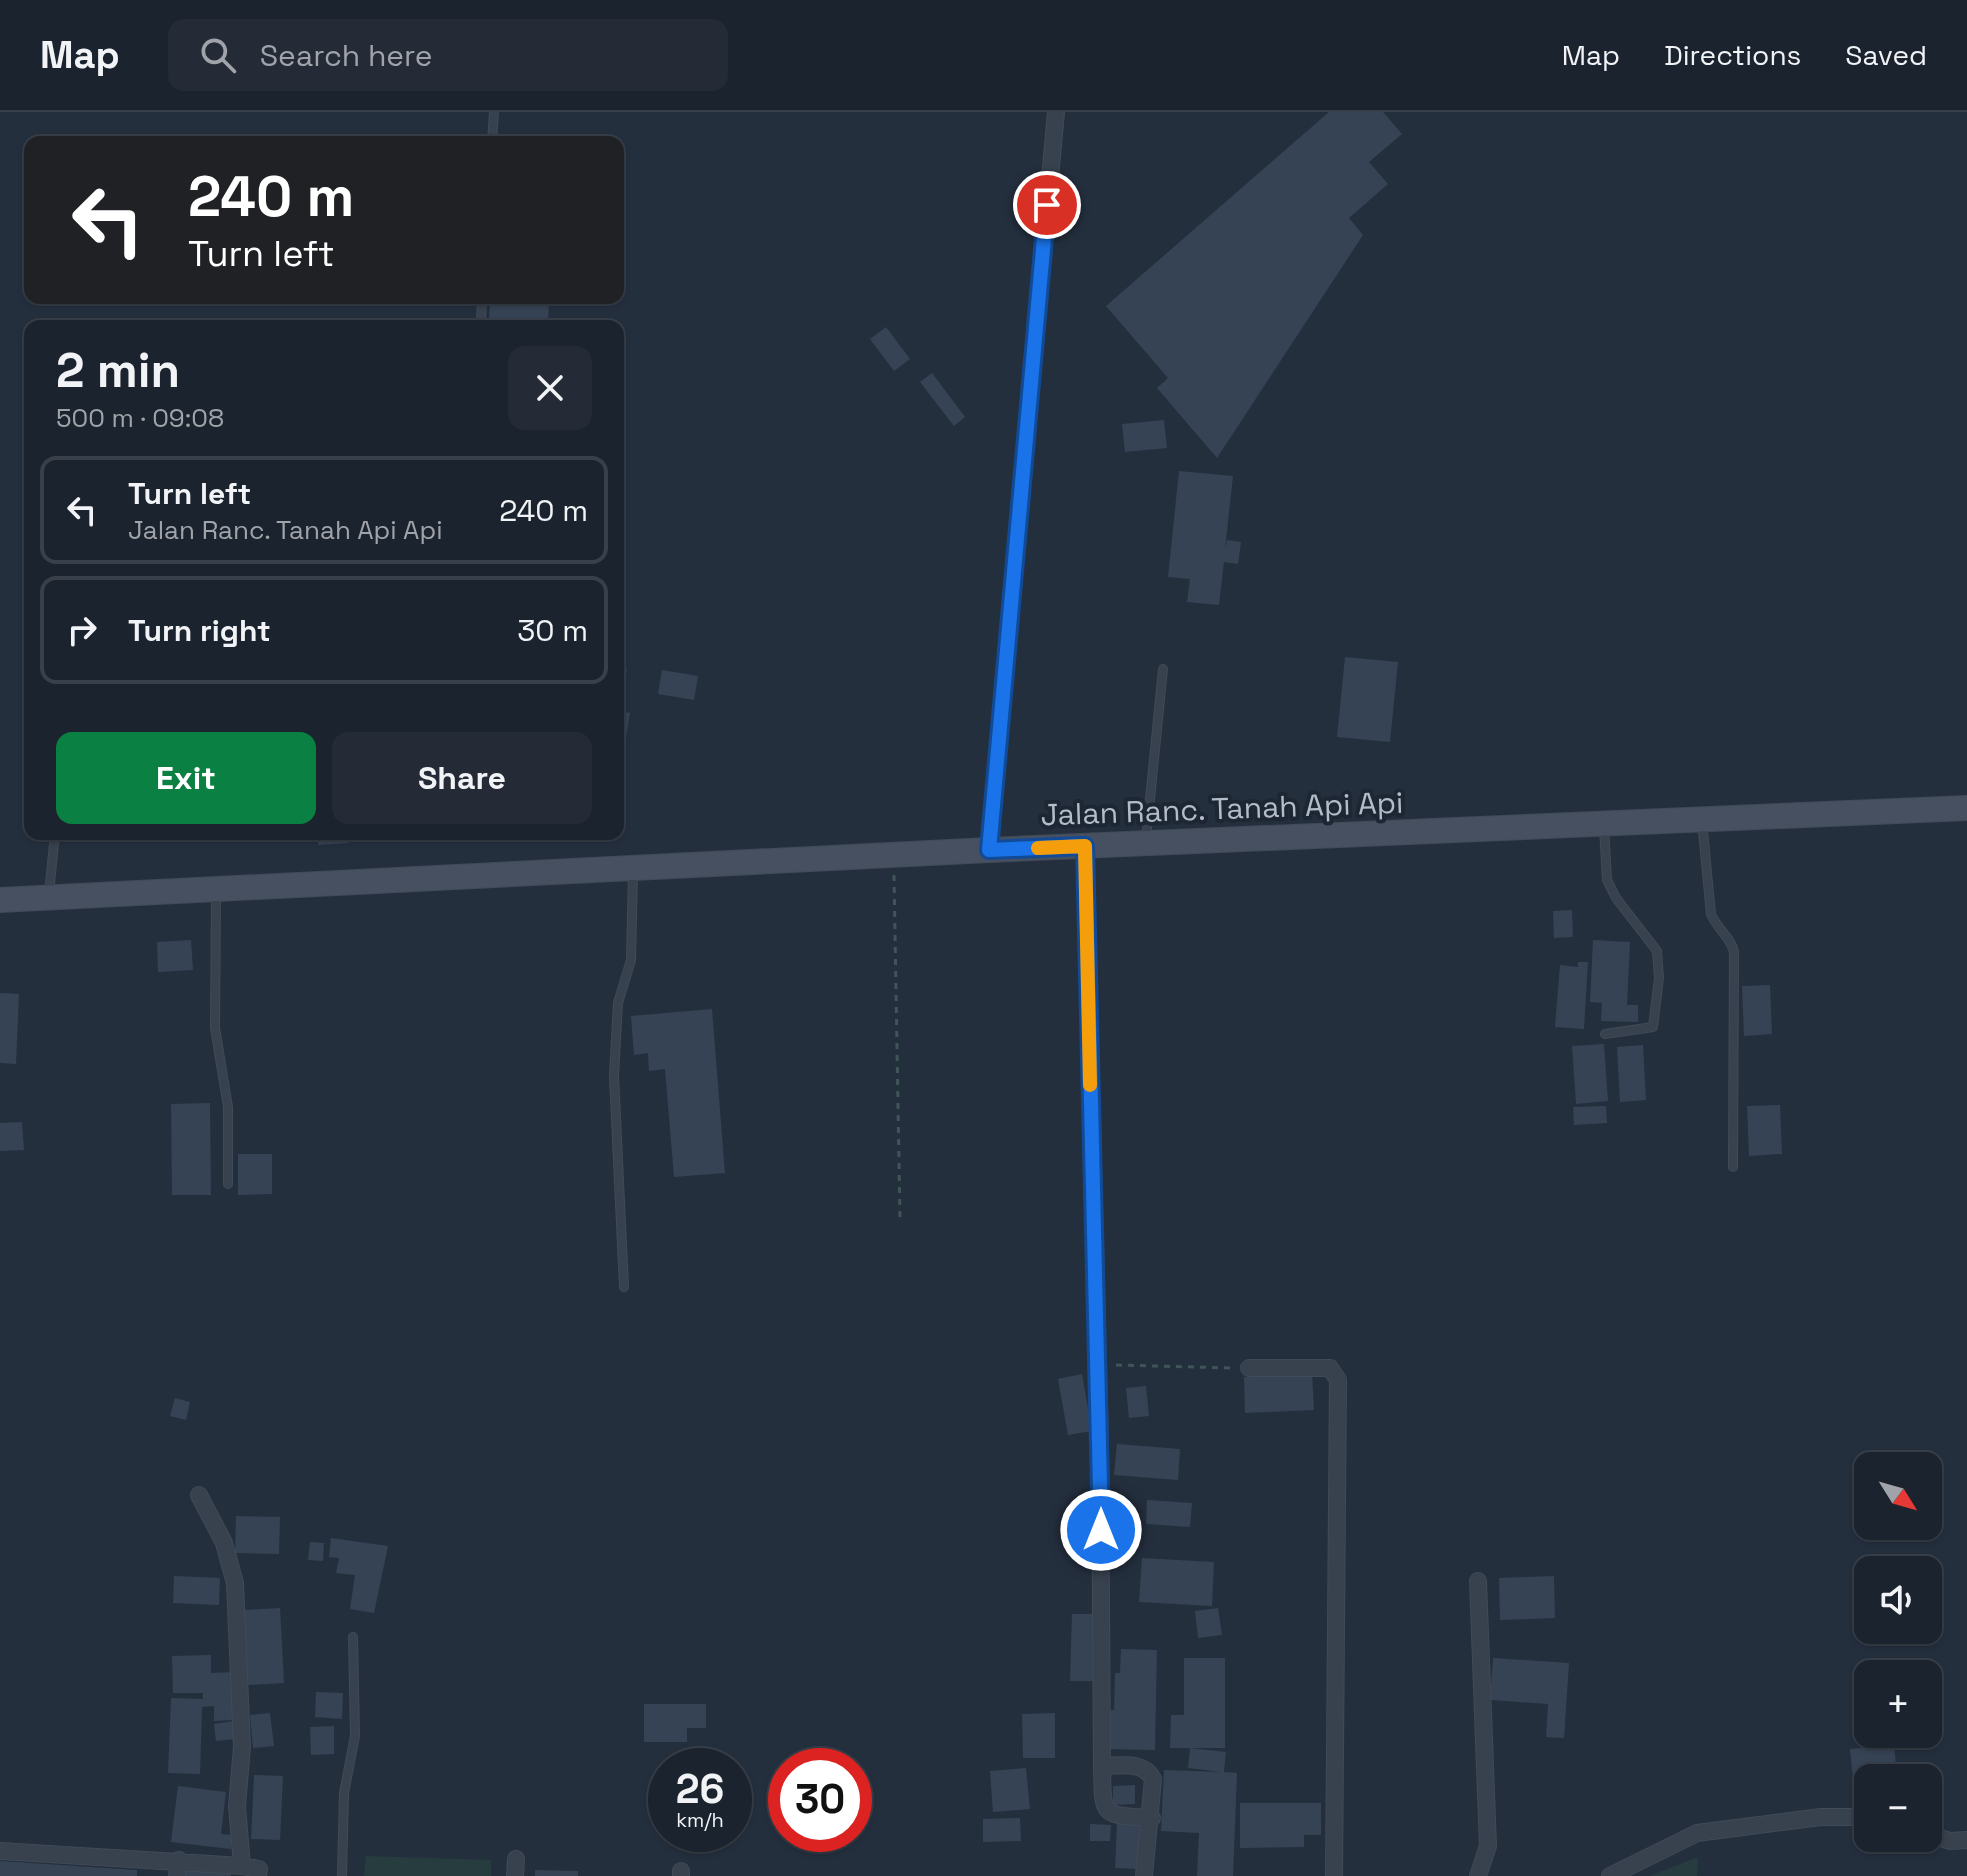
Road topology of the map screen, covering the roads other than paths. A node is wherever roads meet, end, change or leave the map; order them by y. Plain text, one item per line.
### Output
1 (494, 112) edge
2 (1056, 112) edge
3 (492, 136) edge
4 (1163, 669) dead end
5 (1967, 808) edge
6 (1702, 820) junction
7 (1604, 826) junction
8 (54, 840) edge
9 (1145, 844) junction
10 (1085, 846) junction
11 (989, 850) junction
12 (633, 868) junction
13 (216, 889) junction
14 (48, 897) junction
15 (0, 900) edge
16 (1605, 1034) dead end
17 (1733, 1167) dead end
18 (228, 1184) dead end
19 (624, 1287) dead end
20 (1249, 1368) road end
21 (199, 1495) dead end
22 (1478, 1581) dead end
23 (353, 1637) dead end
24 (1102, 1766) junction
25 (1854, 1817) edge
26 (1152, 1818) junction
27 (1942, 1838) edge
28 (1967, 1840) edge
29 (0, 1851) edge
30 (242, 1866) junction
31 (178, 1868) edge
32 (1482, 1875) edge
33 (258, 1876) edge
34 (342, 1876) edge
35 (1144, 1876) edge
36 (1334, 1876) edge
37 (1610, 1876) edge

1 - 3 lane
2 - 11 street
4 - 9 lane
5 - 6 street, Jalan Ranc. Tanah Api Api
6 - 7 street, Jalan Ranc. Tanah Api Api
6 - 17 lane
7 - 9 street, Jalan Ranc. Tanah Api Api
7 - 16 lane
8 - 14 lane
9 - 10 street, Jalan Ranc. Tanah Api Api
10 - 11 street, Jalan Ranc. Tanah Api Api
10 - 24 street
11 - 12 street, Jalan Ranc. Tanah Api Api
12 - 13 street, Jalan Ranc. Tanah Api Api
12 - 19 lane
13 - 14 street, Jalan Ranc. Tanah Api Api
13 - 18 lane
14 - 15 street, Jalan Ranc. Tanah Api Api
20 - 36 street
21 - 30 street
22 - 32 street
23 - 34 lane
24 - 26 street
24 - 26 street
25 - 37 street
26 - 35 street
27 - 28 street
29 - 31 street
30 - 31 street
30 - 33 street

